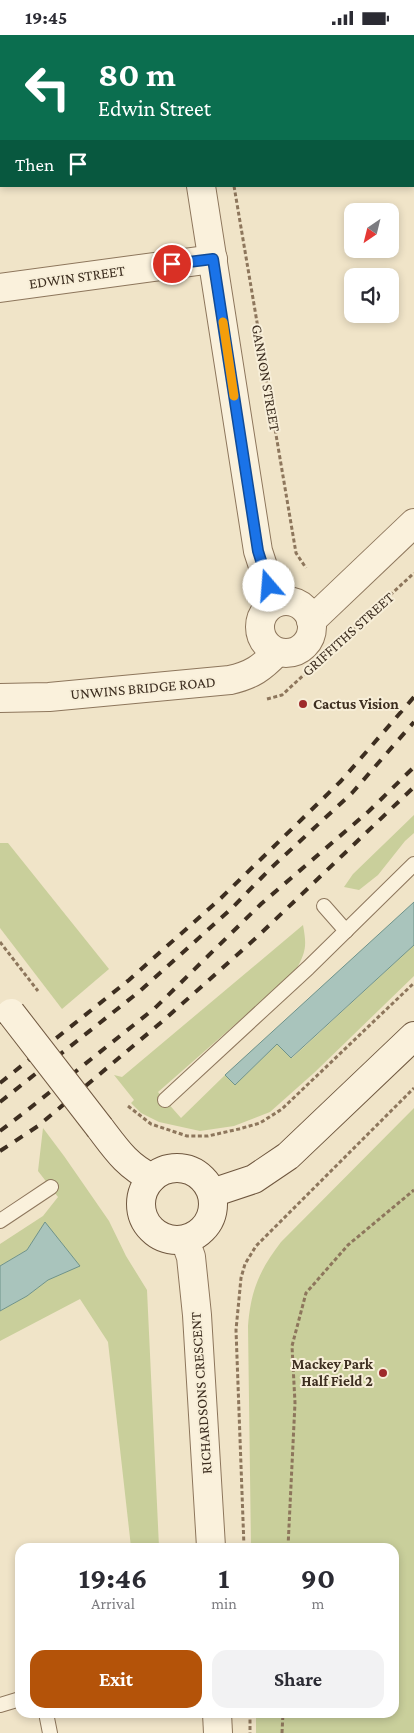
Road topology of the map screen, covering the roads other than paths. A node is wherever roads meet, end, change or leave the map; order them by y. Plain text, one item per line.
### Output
1 (201, 187) edge
2 (213, 259) junction
3 (0, 288) edge
4 (414, 523) edge
5 (275, 603) junction
6 (311, 621) junction
7 (277, 652) junction
8 (0, 698) edge
9 (414, 864) edge
10 (324, 906) dead end
11 (346, 931) junction
12 (5, 1006) edge
13 (414, 1036) edge
14 (165, 1100) dead end
15 (152, 1178) junction
16 (51, 1187) dead end
17 (212, 1193) junction
18 (0, 1221) edge
19 (185, 1240) junction
20 (211, 1543) edge
21 (15, 1700) edge
22 (0, 1705) edge
23 (47, 1718) edge
24 (217, 1718) edge
25 (50, 1733) edge
26 (218, 1733) edge

1 - 2 street
2 - 3 street, EDWIN STREET
2 - 5 street
4 - 6 street
5 - 6 street
5 - 7 street
6 - 7 street
7 - 8 street, UNWINS BRIDGE ROAD
9 - 11 lane
10 - 11 lane
11 - 14 lane
12 - 15 street, bridge
13 - 17 street
15 - 17 street
15 - 19 street
16 - 18 lane
17 - 19 street
19 - 20 street, RICHARDSONS CRESCENT
21 - 22 lane
23 - 25 lane
24 - 26 street

